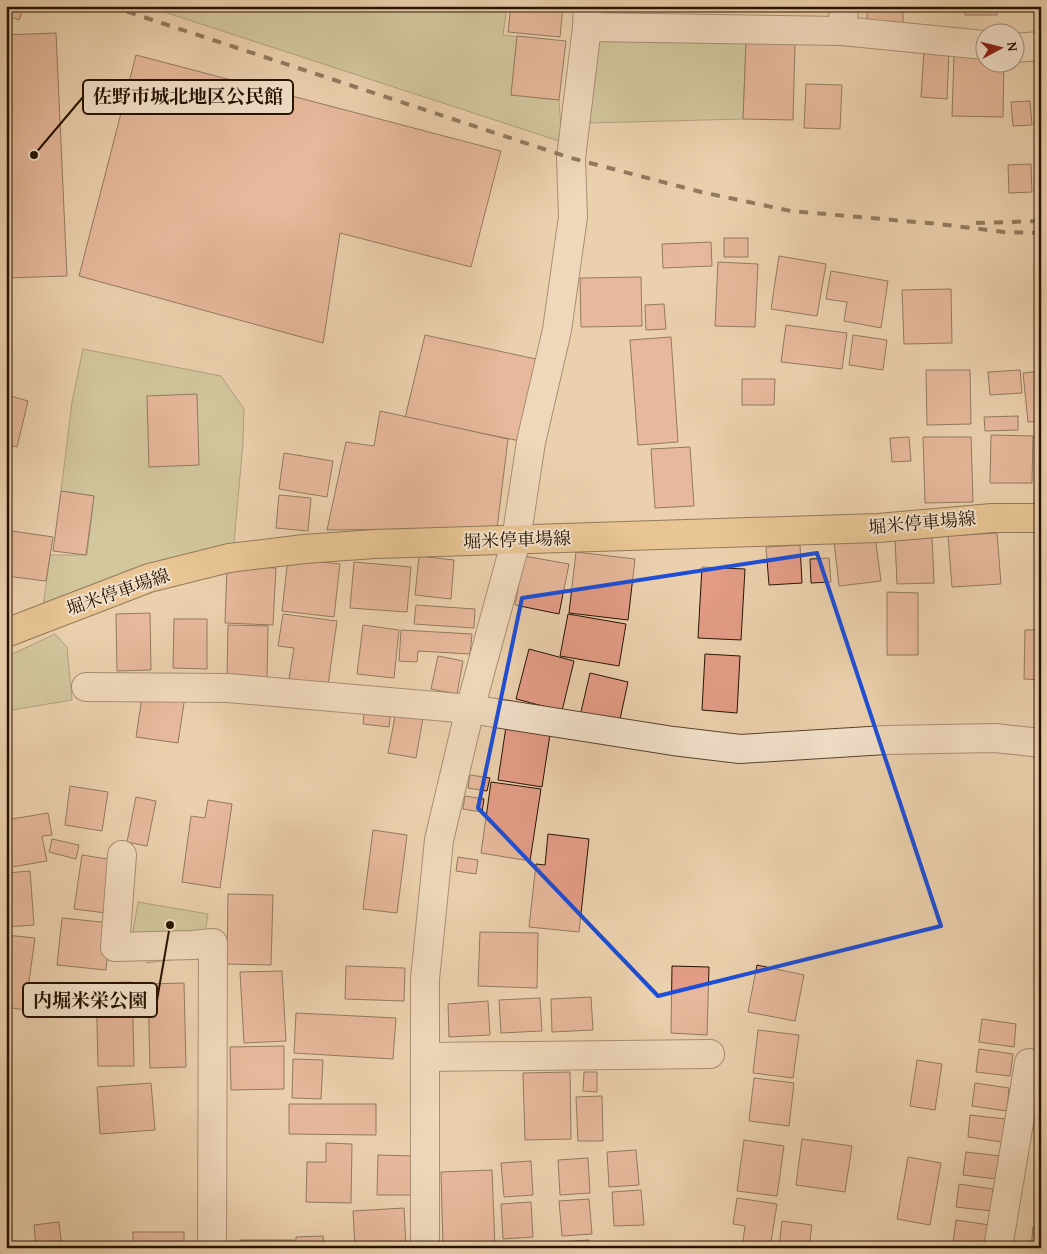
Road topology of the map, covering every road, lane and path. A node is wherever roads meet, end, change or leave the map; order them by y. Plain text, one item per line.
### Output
1 (588, 16) edge
2 (843, 19) edge
3 (974, 43) edge
4 (1041, 46) edge
5 (1024, 47) edge
6 (1041, 518) edge
7 (516, 540) junction
8 (6, 633) edge
9 (86, 687) dead end
10 (470, 709) junction
11 (1041, 743) edge
12 (122, 856) dead end
13 (710, 1054) dead end
14 (425, 1057) junction
15 (1029, 1063) dead end
16 (212, 1248) edge
17 (425, 1248) edge
18 (998, 1248) edge

1 - 2 street
1 - 7 street
2 - 3 street
4 - 5 street
6 - 7 main road, 堀米停車場線
7 - 8 main road, 堀米停車場線
7 - 10 street
9 - 10 street
10 - 11 street
10 - 14 street
12 - 16 street
13 - 14 street
14 - 17 street
15 - 18 street

